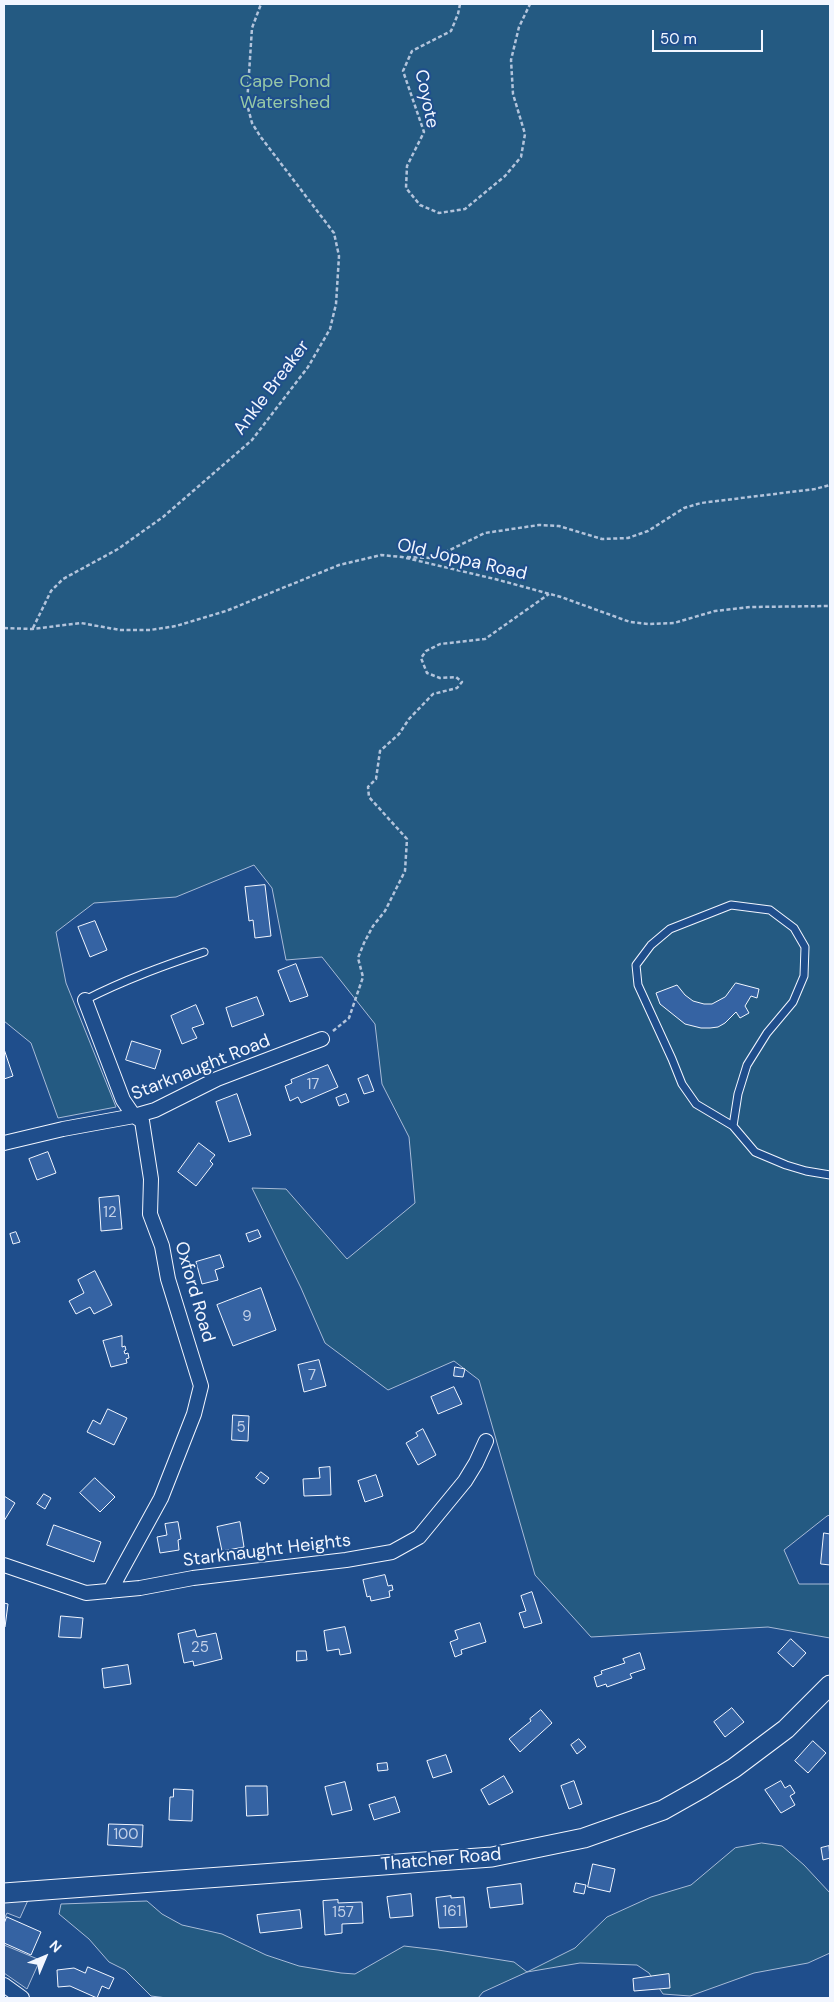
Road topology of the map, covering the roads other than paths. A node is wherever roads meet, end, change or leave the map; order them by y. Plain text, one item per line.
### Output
1 (204, 952) dead end
2 (85, 1000) joint
3 (322, 1040) road end
4 (134, 1116) junction
5 (733, 1126) junction
6 (4, 1143) edge
7 (830, 1175) edge
8 (486, 1441) dead end
9 (4, 1565) edge
10 (110, 1591) junction
11 (830, 1685) edge
12 (4, 1893) edge
13 (4, 1985) edge
14 (22, 1998) edge

1 - 2 lane
2 - 4 street, Oxford Road
3 - 4 street, Starknaught Road
4 - 6 street, Starknaught Road
4 - 10 street, Oxford Road
5 - 5 lane
5 - 7 lane
8 - 10 street, Starknaught Heights
9 - 10 street, Starknaught Heights
11 - 12 main road, Thatcher Road
13 - 14 street

